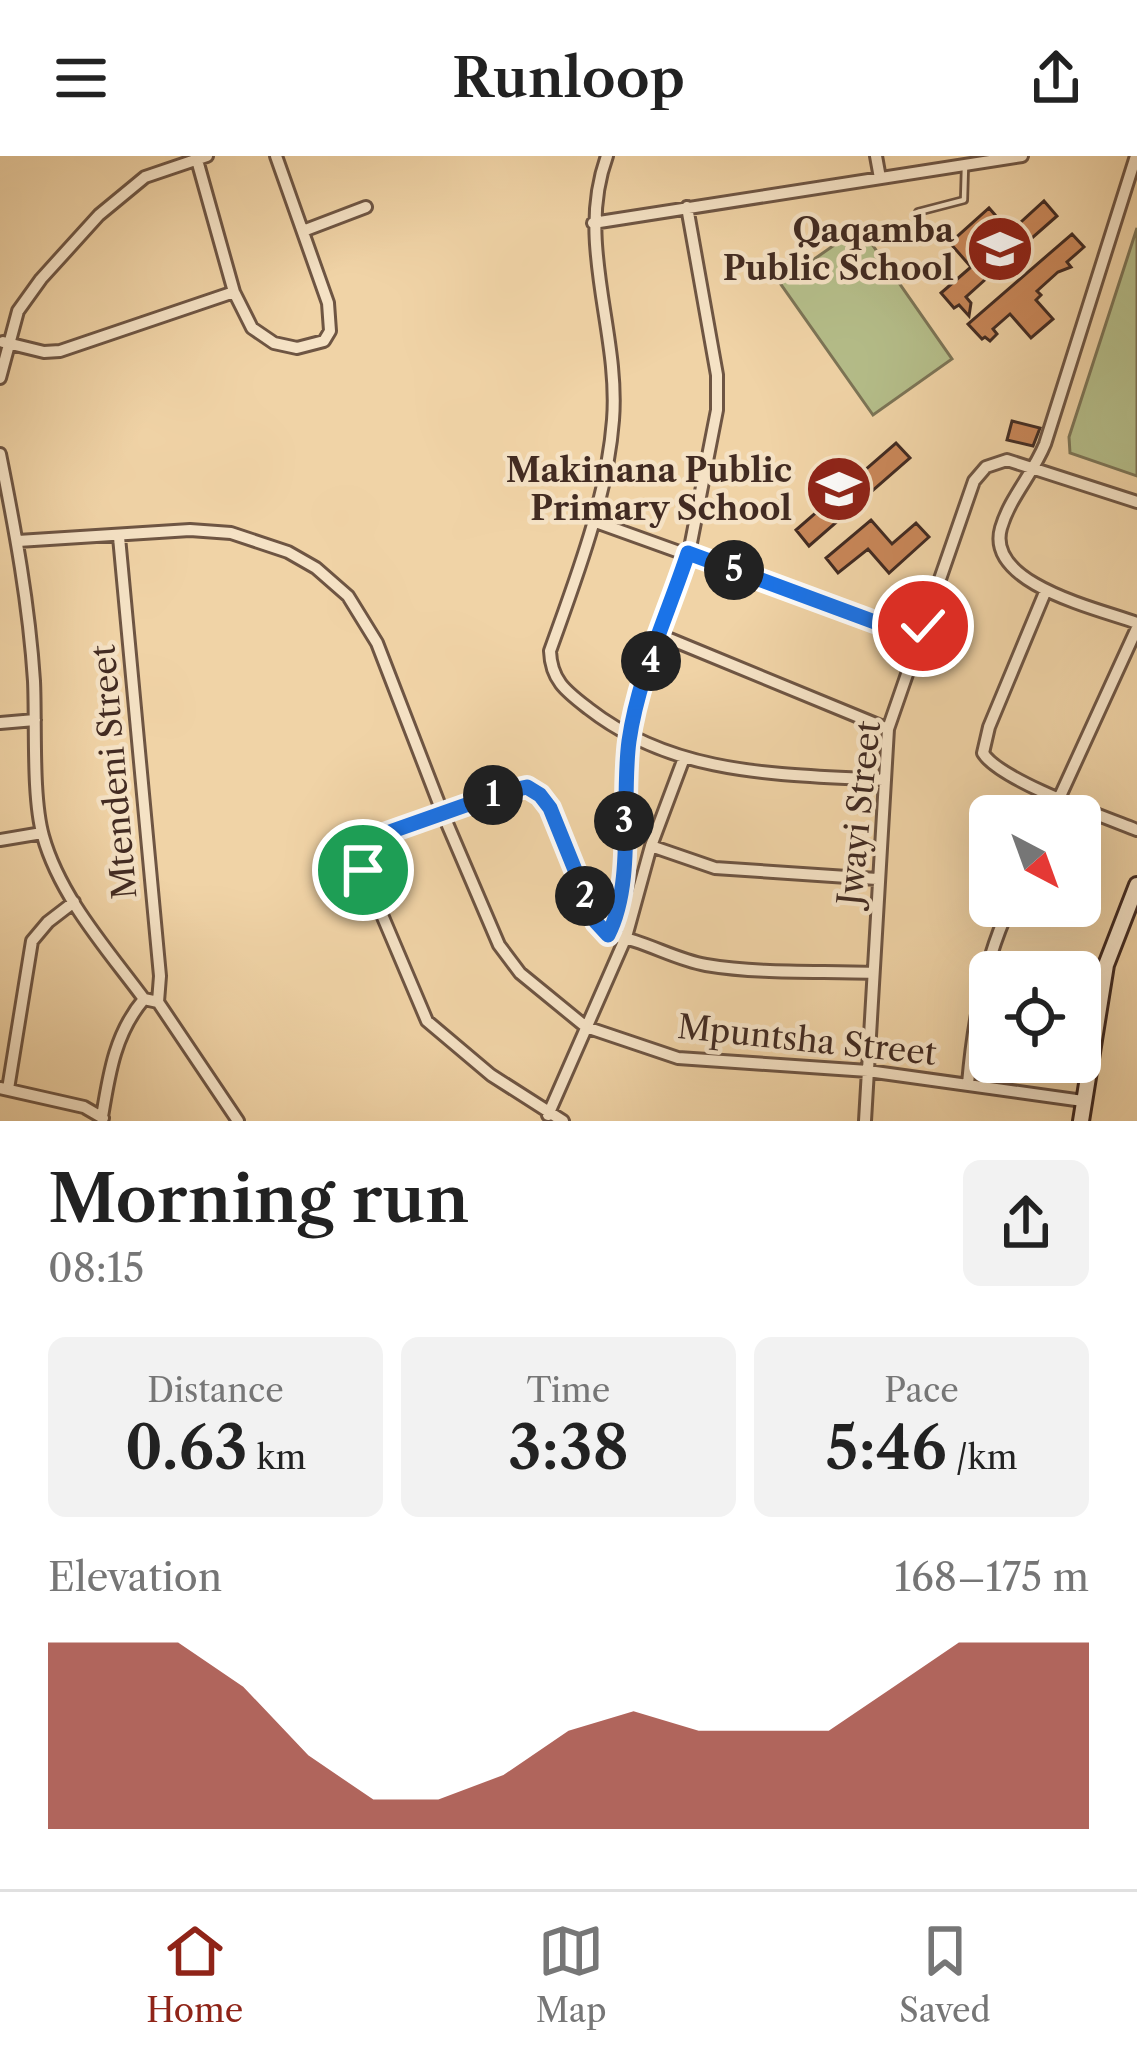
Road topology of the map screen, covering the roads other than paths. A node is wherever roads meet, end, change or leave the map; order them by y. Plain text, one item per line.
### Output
1 (276, 156) edge
2 (607, 156) edge
3 (876, 156) edge
4 (1022, 156) edge
5 (1136, 156) edge
6 (202, 158) edge
7 (965, 166) junction
8 (880, 178) junction
9 (1124, 191) junction
10 (1137, 196) edge
11 (366, 207) dead end
12 (688, 207) junction
13 (918, 212) dead end
14 (592, 224) junction
15 (303, 231) junction
16 (235, 292) junction
17 (3, 342) edge
18 (0, 378) edge
19 (0, 454) edge
20 (1036, 468) junction
21 (1137, 502) edge
22 (593, 521) junction
23 (119, 537) junction
24 (18, 541) junction
25 (688, 553) junction
26 (1046, 590) junction
27 (1137, 626) edge
28 (660, 635) junction
29 (918, 638) junction
30 (35, 720) junction
31 (0, 723) edge
32 (888, 730) junction
33 (629, 737) junction
34 (684, 758) junction
35 (883, 780) junction
36 (1053, 795) edge
37 (1060, 795) edge
38 (443, 814) junction
39 (1101, 815) edge
40 (1137, 830) edge
41 (42, 832) junction
42 (0, 840) edge
43 (651, 847) junction
44 (877, 879) junction
45 (1137, 885) edge
46 (74, 902) junction
47 (1002, 927) edge
48 (608, 935) junction
49 (626, 937) junction
50 (873, 973) junction
51 (144, 999) junction
52 (158, 1002) junction
53 (586, 1027) junction
54 (868, 1071) junction
55 (968, 1084) junction
56 (4, 1089) edge
57 (1083, 1101) junction
58 (548, 1115) junction
59 (104, 1119) edge
60 (238, 1121) edge
61 (563, 1121) edge
62 (865, 1121) edge
63 (1081, 1121) edge

1 - 15 street
2 - 14 street
3 - 8 street
4 - 7 street
5 - 9 street
6 - 16 street
6 - 17 street
7 - 8 street
7 - 13 lane
8 - 12 street
9 - 10 lane
9 - 20 street
11 - 15 street
12 - 14 street
12 - 25 street
14 - 22 street
15 - 16 street
16 - 17 street
17 - 18 street
19 - 24 street
20 - 21 street
20 - 26 street
20 - 29 street, Jwayi Street
22 - 25 street
22 - 33 street
23 - 24 street, Mpuntsha Street
23 - 38 street, Mpuntsha Street
23 - 52 street, Mtendeni Street
24 - 30 street
25 - 28 street
25 - 29 street
26 - 27 street
26 - 36 street
27 - 37 street
28 - 32 street
28 - 33 street
29 - 32 street, Jwayi Street
30 - 31 street
30 - 41 street
32 - 35 street, Jwayi Street
33 - 34 street
33 - 48 street
34 - 35 street
34 - 43 street
35 - 44 street, Jwayi Street
38 - 48 street
38 - 53 street, Mpuntsha Street
38 - 58 street
39 - 40 street
41 - 42 street
41 - 46 street
43 - 44 street
43 - 49 street
44 - 50 street, Jwayi Street
45 - 57 street
46 - 51 street
46 - 56 street
47 - 55 street
48 - 49 street
49 - 50 street
49 - 53 street
50 - 54 street, Jwayi Street
51 - 52 street
51 - 59 street
52 - 60 street
53 - 54 street, Mpuntsha Street
53 - 58 street
54 - 55 street, Mpuntsha Street
54 - 62 street, Jwayi Street
55 - 57 street, Mpuntsha Street
56 - 59 street
57 - 63 street
58 - 61 street

